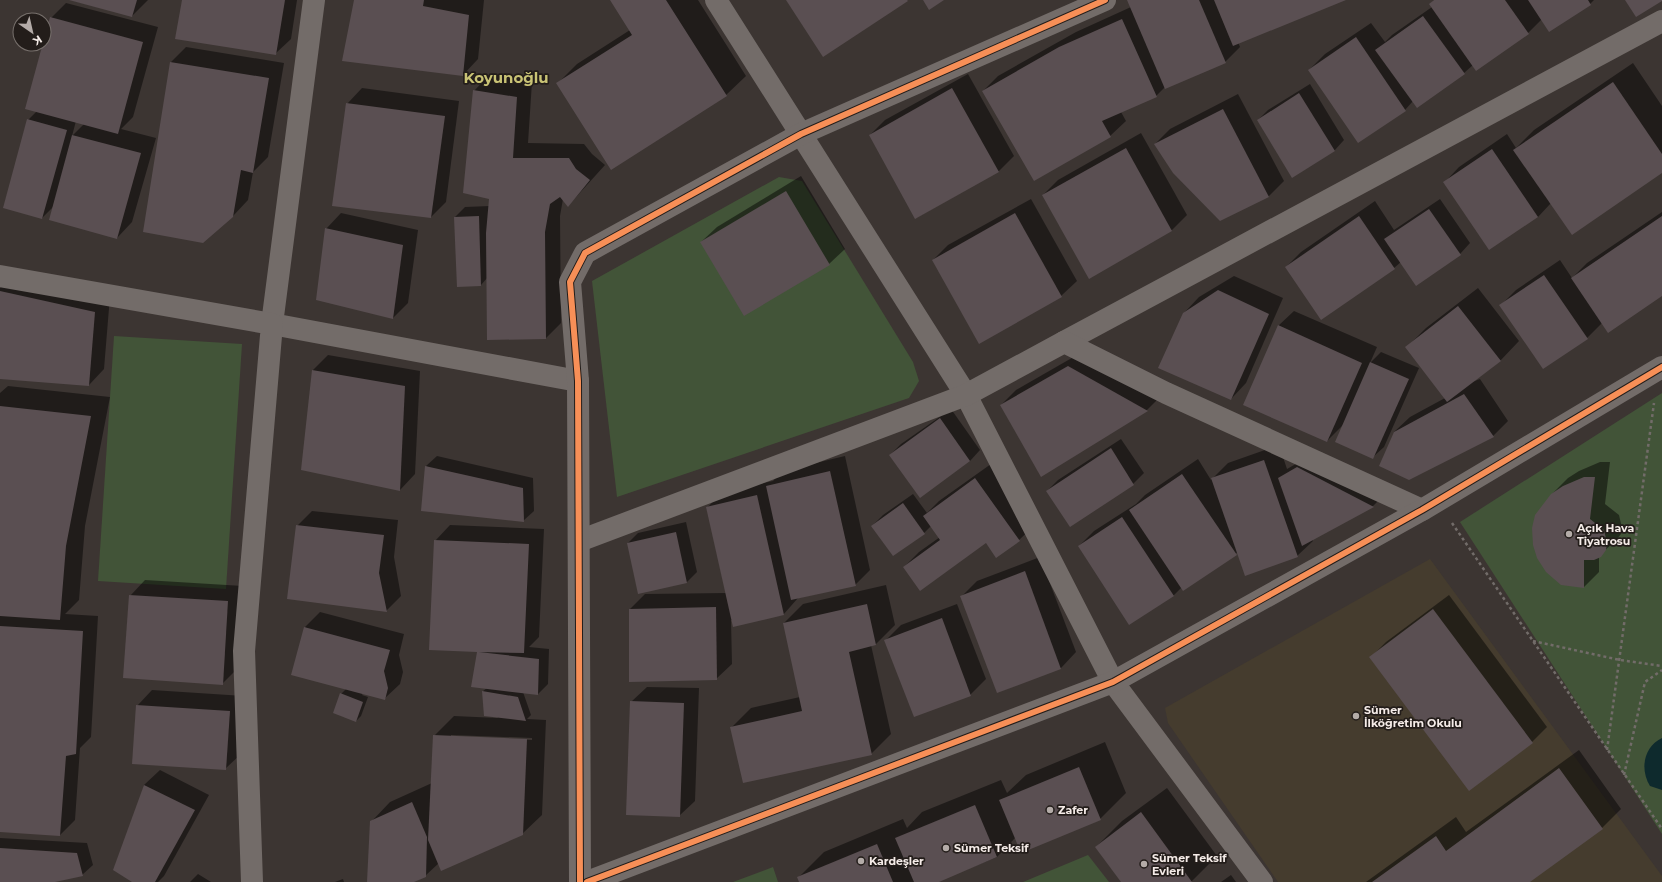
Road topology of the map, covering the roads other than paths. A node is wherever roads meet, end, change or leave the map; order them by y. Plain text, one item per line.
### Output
1 (314, 0) edge
2 (716, 0) edge
3 (1105, 0) edge
4 (1662, 21) edge
5 (801, 134) junction
6 (0, 276) edge
7 (272, 324) junction
8 (1064, 342) junction
9 (1660, 368) edge
10 (578, 381) junction
11 (966, 395) junction
12 (1429, 505) junction
13 (579, 541) junction
14 (1113, 682) junction
15 (252, 882) edge
16 (580, 882) edge
17 (587, 882) edge
18 (1262, 882) edge

1 - 7 street
2 - 5 street
3 - 5 street
4 - 8 street
5 - 10 street
5 - 11 street
6 - 7 street
7 - 10 street
7 - 15 street
8 - 11 street
8 - 12 street
9 - 12 street
10 - 13 street
11 - 13 street
11 - 14 street
12 - 14 street
13 - 16 street
14 - 17 street
14 - 18 street

